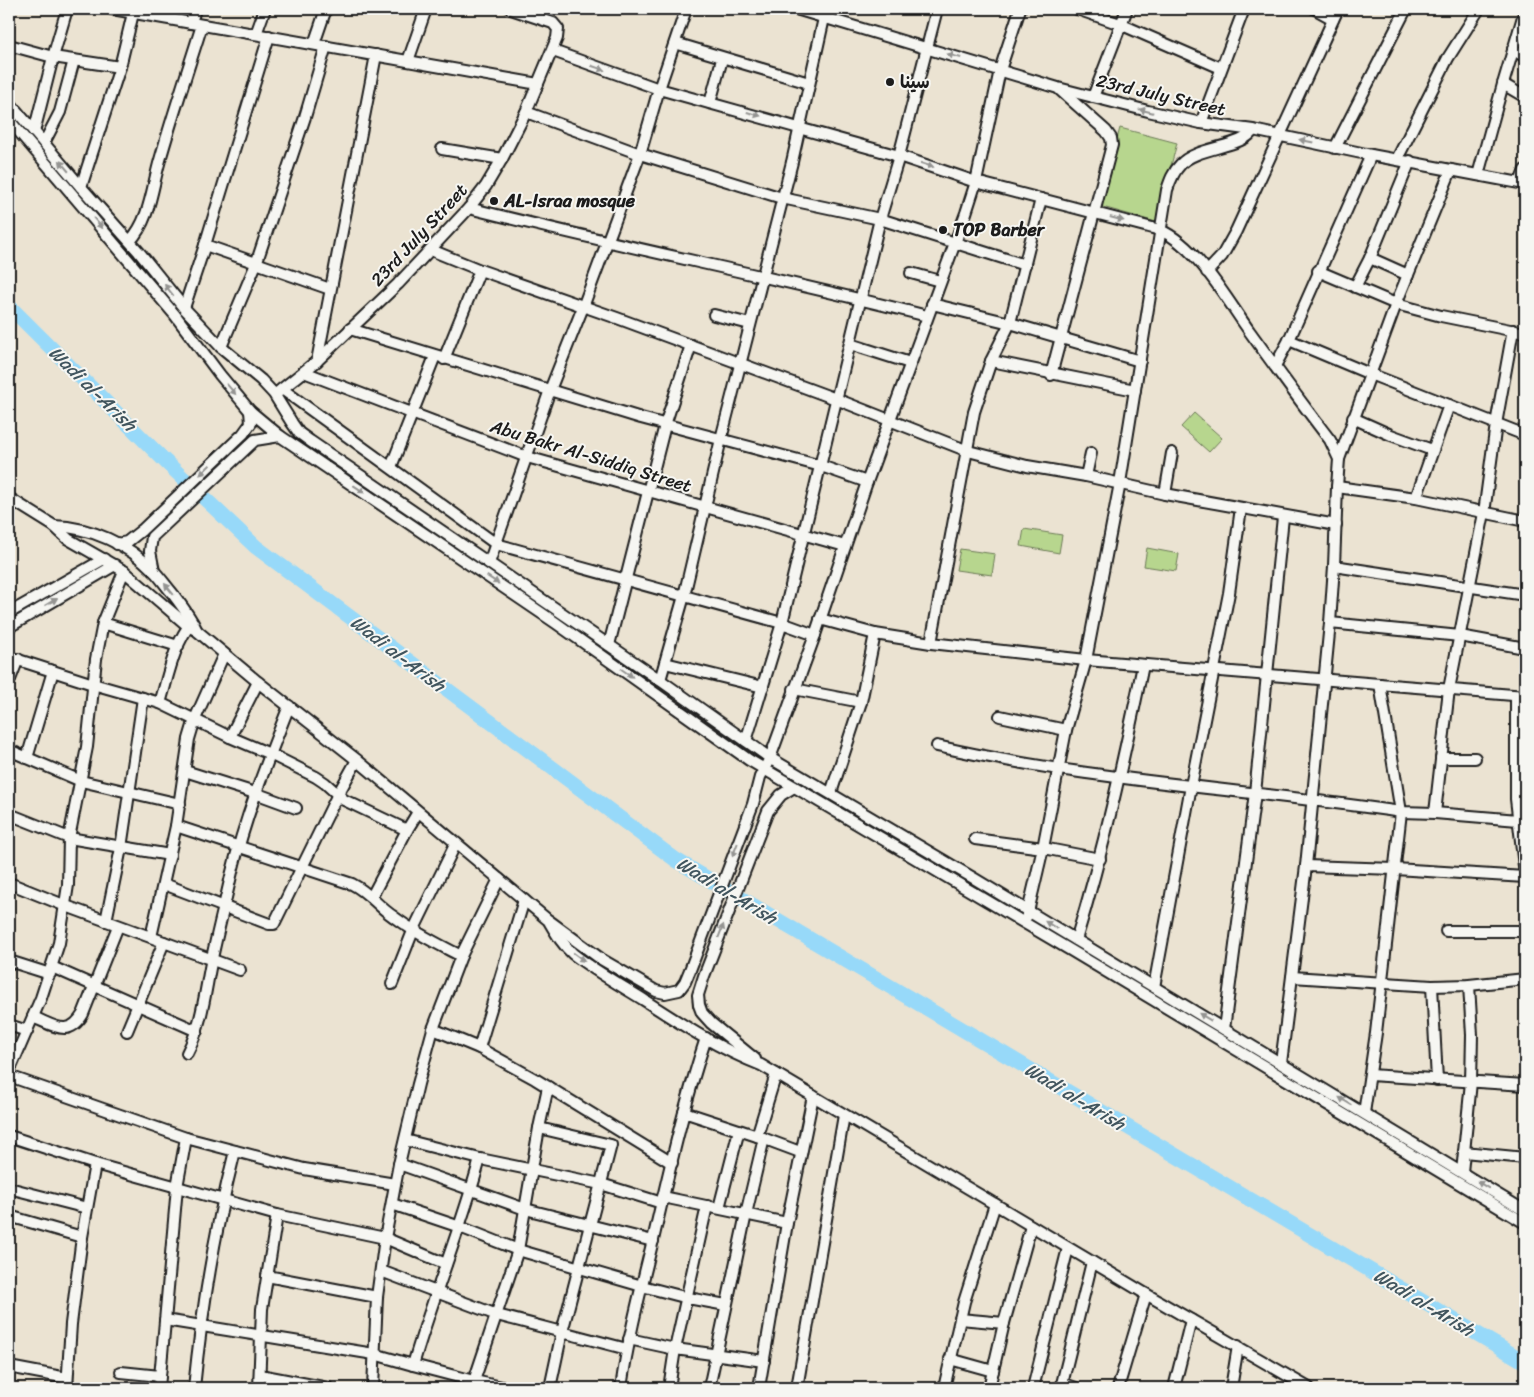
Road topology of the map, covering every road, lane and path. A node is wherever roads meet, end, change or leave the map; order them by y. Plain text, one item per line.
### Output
1 (67, 9) edge
2 (112, 9) edge
3 (195, 9) edge
4 (265, 9) edge
5 (326, 9) edge
6 (426, 9) edge
7 (511, 9) edge
8 (686, 9) edge
9 (796, 9) edge
10 (937, 9) edge
11 (1020, 9) edge
12 (1077, 9) edge
13 (1126, 9) edge
14 (1244, 9) edge
15 (1315, 9) edge
16 (1338, 9) edge
17 (1406, 9) edge
18 (1479, 9) edge
19 (134, 10) edge
20 (1525, 10) edge
21 (825, 13) edge
22 (1333, 19) junction
23 (191, 23) junction
24 (1120, 24) junction
25 (202, 25) junction
26 (256, 34) junction
27 (269, 36) junction
28 (674, 43) junction
29 (314, 44) junction
30 (9, 46) edge
31 (326, 46) junction
32 (928, 48) junction
33 (1513, 49) junction
34 (552, 51) junction
35 (376, 55) junction
36 (53, 57) junction
37 (1525, 57) edge
38 (722, 58) junction
39 (74, 60) junction
40 (408, 62) junction
41 (120, 67) junction
42 (1221, 68) junction
43 (1000, 70) junction
44 (809, 83) junction
45 (538, 84) junction
46 (1503, 84) junction
47 (1058, 88) junction
48 (659, 89) junction
49 (1093, 97) junction
50 (1525, 97) edge
51 (9, 102) edge
52 (710, 103) junction
53 (526, 112) junction
54 (11, 116) edge
55 (1201, 123) junction
56 (800, 127) junction
57 (1253, 130) junction
58 (34, 132) junction
59 (1280, 136) junction
60 (44, 143) junction
61 (1335, 148) junction
62 (442, 149) dead end
63 (640, 154) junction
64 (1371, 155) junction
65 (899, 156) junction
66 (502, 159) junction
67 (1397, 159) junction
68 (1410, 162) junction
69 (1451, 170) junction
70 (1525, 170) edge
71 (1478, 175) junction
72 (976, 182) junction
73 (1523, 184) edge
74 (81, 187) junction
75 (782, 198) junction
76 (1041, 199) junction
77 (469, 208) junction
78 (1095, 213) junction
79 (880, 219) junction
80 (1160, 230) junction
81 (130, 241) junction
82 (607, 242) junction
83 (955, 243) junction
84 (205, 245) junction
85 (431, 250) junction
86 (139, 252) junction
87 (1370, 258) junction
88 (128, 259) junction
89 (256, 264) junction
90 (1025, 265) junction
91 (480, 270) junction
92 (1318, 271) junction
93 (1207, 272) junction
94 (911, 273) dead end
95 (762, 276) junction
96 (1408, 276) junction
97 (940, 281) junction
98 (1355, 287) junction
99 (330, 289) junction
100 (861, 299) junction
101 (932, 304) junction
102 (1396, 304) junction
103 (583, 306) junction
104 (184, 308) junction
105 (714, 314) dead end
106 (927, 316) junction
107 (1010, 323) junction
108 (750, 324) junction
109 (350, 329) junction
110 (1512, 330) junction
111 (1525, 333) edge
112 (1061, 338) junction
113 (1289, 340) junction
114 (217, 343) junction
115 (850, 344) junction
116 (691, 345) junction
117 (201, 351) junction
118 (440, 358) junction
119 (317, 361) junction
120 (991, 361) junction
121 (1140, 361) junction
122 (910, 363) junction
123 (740, 364) junction
124 (1275, 366) junction
125 (304, 372) junction
126 (1051, 374) junction
127 (1370, 374) junction
128 (550, 390) junction
129 (1135, 390) junction
130 (278, 392) junction
131 (836, 399) junction
132 (1449, 404) junction
133 (250, 411) junction
134 (412, 414) junction
135 (1353, 418) junction
136 (889, 419) junction
137 (1496, 424) junction
138 (665, 425) junction
139 (1525, 435) edge
140 (280, 436) junction
141 (721, 439) junction
142 (1432, 450) junction
143 (968, 451) junction
144 (1091, 453) dead end
145 (1172, 453) dead end
146 (527, 457) junction
147 (1340, 459) junction
148 (821, 466) junction
149 (390, 467) junction
150 (1086, 476) junction
151 (867, 482) junction
152 (1120, 483) junction
153 (1336, 487) junction
154 (648, 490) junction
155 (1165, 494) junction
156 (9, 498) edge
157 (1416, 498) junction
158 (705, 508) junction
159 (1241, 508) junction
160 (1484, 513) junction
161 (1283, 517) junction
162 (1525, 521) edge
163 (1336, 525) junction
164 (54, 526) junction
165 (804, 534) junction
166 (117, 544) junction
167 (496, 544) junction
168 (845, 546) junction
169 (104, 559) junction
170 (489, 563) junction
171 (1334, 566) junction
172 (120, 568) junction
173 (154, 570) junction
174 (626, 579) junction
175 (1470, 585) junction
176 (1525, 595) edge
177 (684, 596) junction
178 (9, 613) edge
179 (820, 619) junction
180 (103, 623) junction
181 (782, 623) junction
182 (1330, 623) junction
183 (192, 626) junction
184 (9, 627) edge
185 (875, 634) junction
186 (815, 635) junction
187 (1460, 636) junction
188 (931, 643) junction
189 (609, 645) junction
190 (178, 646) junction
191 (1525, 648) edge
192 (224, 654) junction
193 (13, 658) edge
194 (1086, 660) junction
195 (665, 663) junction
196 (1143, 665) junction
197 (1214, 670) junction
198 (53, 671) junction
199 (1266, 676) junction
200 (660, 680) junction
201 (1325, 681) junction
202 (9, 682) edge
203 (258, 682) junction
204 (93, 684) junction
205 (1380, 684) junction
206 (763, 687) junction
207 (794, 689) junction
208 (1449, 689) junction
209 (1521, 696) edge
210 (143, 698) junction
211 (860, 702) junction
212 (160, 703) junction
213 (289, 706) junction
214 (1000, 716) dead end
215 (195, 719) junction
216 (1066, 730) junction
217 (230, 737) junction
218 (746, 741) junction
219 (937, 746) dead end
220 (9, 750) edge
221 (1520, 752) edge
222 (270, 754) junction
223 (27, 758) junction
224 (770, 758) junction
225 (1441, 758) junction
226 (1475, 758) dead end
227 (357, 760) junction
228 (1058, 768) junction
229 (764, 769) junction
230 (185, 771) junction
231 (1120, 776) junction
232 (81, 781) junction
233 (1191, 786) junction
234 (794, 787) junction
235 (128, 792) junction
236 (255, 793) junction
237 (831, 793) junction
238 (1255, 793) junction
239 (337, 796) junction
240 (1312, 800) junction
241 (180, 804) junction
242 (296, 808) dead end
243 (418, 812) junction
244 (1402, 812) junction
245 (1435, 813) junction
246 (9, 814) edge
247 (1518, 820) junction
248 (176, 826) junction
249 (407, 830) junction
250 (69, 838) junction
251 (975, 839) dead end
252 (456, 843) junction
253 (239, 847) junction
254 (120, 848) junction
255 (1043, 848) junction
256 (170, 855) junction
257 (1100, 859) junction
258 (1306, 866) junction
259 (301, 867) junction
260 (1395, 869) junction
261 (1525, 876) edge
262 (499, 879) junction
263 (9, 883) edge
264 (164, 884) junction
265 (372, 896) junction
266 (524, 900) junction
267 (66, 906) junction
268 (225, 906) junction
269 (1029, 911) junction
270 (548, 920) junction
271 (106, 922) junction
272 (1024, 924) junction
273 (118, 926) junction
274 (413, 930) junction
275 (1446, 931) dead end
276 (1525, 931) edge
277 (151, 938) junction
278 (1076, 940) junction
279 (164, 942) junction
280 (461, 956) junction
281 (212, 959) junction
282 (10, 965) edge
283 (51, 970) junction
284 (240, 970) dead end
285 (1292, 977) junction
286 (1525, 979) edge
287 (1381, 983) junction
288 (392, 984) dead end
289 (1469, 985) junction
290 (94, 986) junction
291 (1432, 986) junction
292 (1154, 987) junction
293 (138, 1005) junction
294 (33, 1018) junction
295 (9, 1025) edge
296 (433, 1029) junction
297 (1224, 1029) junction
298 (27, 1031) junction
299 (127, 1031) dead end
300 (197, 1032) junction
301 (706, 1038) junction
302 (479, 1048) junction
303 (186, 1053) dead end
304 (1281, 1063) junction
305 (761, 1065) junction
306 (9, 1070) edge
307 (776, 1074) junction
308 (1370, 1075) junction
309 (1436, 1080) junction
310 (1471, 1082) junction
311 (1525, 1085) edge
312 (548, 1087) junction
313 (813, 1096) junction
314 (684, 1112) junction
315 (1364, 1113) junction
316 (844, 1114) junction
317 (539, 1128) junction
318 (616, 1128) junction
319 (739, 1130) junction
320 (9, 1136) edge
321 (761, 1137) junction
322 (186, 1138) junction
323 (404, 1140) junction
324 (612, 1145) junction
325 (235, 1151) junction
326 (800, 1152) junction
327 (1464, 1152) junction
328 (1525, 1158) edge
329 (480, 1159) junction
330 (672, 1163) junction
331 (95, 1164) junction
332 (399, 1164) junction
333 (531, 1170) junction
334 (1462, 1172) junction
335 (395, 1184) junction
336 (601, 1184) junction
337 (177, 1187) junction
338 (9, 1188) edge
339 (472, 1190) junction
340 (222, 1199) junction
341 (662, 1200) junction
342 (392, 1204) junction
343 (995, 1204) junction
344 (708, 1206) junction
345 (87, 1208) junction
346 (719, 1208) junction
347 (525, 1209) junction
348 (1525, 1211) edge
349 (746, 1214) junction
350 (277, 1215) junction
351 (9, 1216) edge
352 (787, 1223) junction
353 (1525, 1223) edge
354 (590, 1226) junction
355 (1031, 1226) junction
356 (460, 1227) junction
357 (82, 1237) junction
358 (385, 1238) junction
359 (653, 1241) junction
360 (1068, 1248) junction
361 (518, 1250) junction
362 (1092, 1262) junction
363 (446, 1264) junction
364 (580, 1268) junction
365 (381, 1270) junction
366 (267, 1276) junction
367 (642, 1286) junction
368 (436, 1292) junction
369 (1146, 1294) junction
370 (377, 1297) junction
371 (688, 1298) junction
372 (726, 1305) junction
373 (497, 1315) junction
374 (960, 1319) junction
375 (165, 1320) junction
376 (1191, 1320) junction
377 (1004, 1323) junction
378 (200, 1326) junction
379 (562, 1332) junction
380 (262, 1335) junction
381 (628, 1344) junction
382 (1238, 1346) junction
383 (676, 1349) junction
384 (374, 1354) junction
385 (717, 1354) junction
386 (950, 1359) junction
387 (764, 1360) junction
388 (413, 1365) junction
389 (9, 1368) edge
390 (993, 1371) junction
391 (121, 1372) dead end
392 (260, 1375) junction
393 (160, 1376) junction
394 (474, 1381) junction
395 (67, 1383) edge
396 (1061, 1386) edge
397 (159, 1388) edge
398 (194, 1388) edge
399 (259, 1388) edge
400 (328, 1388) edge
401 (373, 1388) edge
402 (507, 1388) edge
403 (550, 1388) edge
404 (621, 1388) edge
405 (669, 1388) edge
406 (709, 1388) edge
407 (759, 1388) edge
408 (797, 1388) edge
409 (944, 1388) edge
410 (989, 1388) edge
411 (1034, 1388) edge
412 (1076, 1388) edge
413 (1118, 1388) edge
414 (1174, 1388) edge
415 (1231, 1388) edge
416 (1310, 1388) edge

1 - 36 street
2 - 19 street
3 - 23 street
4 - 26 street
5 - 29 street
6 - 40 street
7 - 34 street, 23rd July Street
8 - 28 street
9 - 21 street, 23rd July Street
10 - 32 street
11 - 43 street
12 - 24 street
13 - 24 street
14 - 42 street
15 - 22 street
16 - 22 street
17 - 61 street
18 - 67 street
19 - 23 street
19 - 41 street
20 - 33 street
21 - 32 street, 23rd July Street
21 - 44 street
22 - 59 street
23 - 25 street
24 - 42 street
24 - 49 street
25 - 26 street
25 - 81 street
26 - 27 street
27 - 29 street
27 - 84 street
28 - 38 street
28 - 48 street
29 - 31 street
30 - 36 street
31 - 35 street
31 - 89 street
43 -> 32 street, 23rd July Street
32 - 65 street
33 - 37 street
33 - 46 street
34 - 45 street, 23rd July Street
34 -> 48 street
35 - 40 street
35 - 99 street
36 - 39 street
36 - 58 street
38 - 44 street
38 - 52 street
39 - 41 street
39 - 60 street
40 - 45 street
41 - 74 street
42 - 55 street
43 - 47 street, 23rd July Street
43 - 72 street
44 - 56 street
45 - 53 street, 23rd July Street
46 - 50 street
46 - 71 street
47 - 49 street, 23rd July Street
47 - 78 street
48 - 52 street
48 - 63 street
55 -> 49 street, 23rd July Street
51 - 54 street
52 -> 56 street
53 - 63 street
53 - 66 street, 23rd July Street
54 - 58 street
54 -> 88 street
55 - 57 street, 23rd July Street
56 - 65 street
56 - 75 street
57 - 59 street, 23rd July Street
57 - 80 street
58 - 60 street
61 -> 59 street, 23rd July Street
59 - 93 street
74 -> 60 street
61 - 64 street, 23rd July Street
62 - 66 street
63 - 75 street
63 - 82 street
64 - 67 street, 23rd July Street
64 - 92 street
65 -> 72 street
65 - 79 street
66 - 77 street, 23rd July Street
67 - 68 street, 23rd July Street
68 - 69 street, 23rd July Street
68 - 87 street
69 - 71 street, 23rd July Street
69 - 96 street
70 - 73 street
71 - 73 street, 23rd July Street
72 - 76 street
72 - 83 street
74 - 81 street
75 - 79 street
75 - 95 street
76 - 78 street
76 - 90 street
77 - 82 street
77 - 85 street, 23rd July Street
78 -> 80 street
78 - 112 street
79 - 83 street
79 - 100 street
80 - 93 street
80 - 121 street
81 - 86 street
82 - 95 street
82 - 103 street
83 - 90 street
83 - 97 street
84 - 89 street
84 - 104 street
85 - 91 street
85 - 109 street, 23rd July Street
86 - 88 street
104 -> 86 street
87 - 96 street
87 - 98 street
88 - 117 street
89 - 99 street
89 - 114 street
90 - 107 street
91 - 103 street
91 - 118 street
92 - 98 street
92 - 113 street
93 - 124 street
94 - 97 street
95 - 100 street
95 - 108 street
96 - 102 street
97 - 101 street
98 - 102 street
99 - 119 street
100 - 106 street
100 - 115 street
101 - 106 street
101 - 107 street
102 - 110 street
102 - 127 street
103 - 116 street
103 - 128 street
104 - 114 street
105 - 108 street
106 - 122 street
107 - 112 street
107 - 120 street
108 - 123 street
109 - 118 street
109 - 119 street, 23rd July Street
110 - 111 street
110 - 137 street
112 - 121 street
112 - 126 street
113 - 124 street
113 - 127 street
114 - 117 street
114 - 130 street
115 - 122 street
115 - 131 street
116 - 123 street
116 - 138 street
117 -> 133 street
118 - 128 street
118 - 134 street
119 - 125 street, 23rd July Street
120 - 126 street
120 - 143 street
121 - 129 street
122 - 136 street
123 - 131 street
123 - 141 street
124 - 147 street
125 - 130 street, 23rd July Street
125 - 134 street, Abu Bakr Al-Siddiq Street
126 - 129 street
127 - 132 street
127 - 135 street
128 - 138 street
128 - 146 street
129 - 152 street
130 - 149 street
130 - 170 street
131 - 136 street
131 - 148 street
132 - 137 street
132 - 142 street
133 - 140 street
133 -> 166 street
134 - 146 street, Abu Bakr Al-Siddiq Street
134 - 149 street
135 - 142 street
135 - 147 street
136 - 143 street
136 - 151 street
137 - 139 street
137 - 160 street
138 - 141 street
138 - 154 street
140 - 173 street
140 -> 229 street
141 - 148 street
141 - 158 street
142 - 157 street
143 - 150 street
143 - 188 street
144 - 150 street
145 - 155 street
146 - 154 street, Abu Bakr Al-Siddiq Street
146 - 167 street
147 - 153 street
148 - 151 street
148 - 165 street
149 - 167 street
150 - 152 street
151 - 168 street
152 - 155 street
152 - 194 street
153 - 157 street
153 - 163 street
154 - 158 street, Abu Bakr Al-Siddiq Street
154 - 174 street
155 - 159 street
156 - 164 street
157 - 160 street
158 - 165 street, Abu Bakr Al-Siddiq Street
158 - 177 street
159 - 161 street
159 - 197 street
160 - 162 street
160 - 175 street
161 - 163 street
161 - 199 street
163 - 171 street
164 - 166 street
164 - 169 street
165 - 168 street, Abu Bakr Al-Siddiq Street
165 - 181 street
166 - 173 street
167 - 170 street
167 - 174 street
168 - 179 street
169 - 172 street
169 - 178 street
170 - 189 street
171 - 175 street
171 - 182 street
172 - 180 street
172 - 183 street
184 -> 172 street
183 -> 173 street
174 - 177 street
174 - 189 street
175 - 176 street
175 - 187 street
177 - 181 street
177 - 195 street
179 - 185 street
179 - 186 street
180 - 190 street
180 - 204 street
181 - 186 street
181 - 206 street
182 - 187 street
182 - 201 street
183 - 190 street
183 - 192 street
185 - 188 street
185 - 211 street
186 - 207 street
187 - 191 street
187 - 208 street
188 - 194 street
189 - 200 street
190 - 212 street
192 - 203 street
192 - 215 street
193 - 198 street
193 - 202 street
194 - 196 street
194 - 216 street
195 - 200 street
195 - 206 street
196 - 197 street
196 - 231 street
197 - 199 street
197 - 233 street
198 - 204 street
198 - 223 street
199 - 201 street
199 - 238 street
200 - 218 street
201 - 205 street
201 - 240 street
203 - 213 street
203 - 217 street
204 - 210 street
204 - 232 street
205 - 208 street
205 - 244 street
206 - 218 street
207 - 211 street
207 - 224 street
208 - 209 street
208 - 225 street
209 - 221 street
210 - 212 street
210 - 235 street
211 - 237 street
212 - 215 street
213 - 222 street
213 - 227 street
214 - 216 street
215 - 217 street
215 - 230 street
216 - 228 street
217 - 222 street
218 - 224 street
219 - 228 street
220 - 223 street
221 - 247 street
222 - 236 street
222 - 239 street
223 - 232 street
224 - 229 street
224 - 237 street
225 - 226 street
225 - 245 street
227 - 239 street
227 - 243 street
228 - 231 street
228 - 255 street
229 - 234 street
229 -> 270 street
230 - 236 street
230 - 241 street
231 - 233 street
231 - 257 street
232 - 235 street
232 - 250 street
233 - 238 street
233 - 292 street
234 - 272 street
305 -> 234 street
235 - 241 street
235 - 254 street
236 - 242 street
236 - 253 street
237 - 269 street
238 - 240 street
238 - 297 street
239 - 249 street
239 - 259 street
240 - 244 street
240 - 258 street
241 - 248 street
243 - 249 street
243 - 252 street
244 - 245 street
244 - 260 street
245 - 247 street
246 - 250 street
247 - 261 street
248 - 253 street
248 - 256 street
249 - 265 street
250 - 254 street
250 - 267 street
251 - 255 street
252 - 262 street
252 - 274 street
253 - 259 street
253 - 268 street
254 - 256 street
254 - 271 street
255 - 257 street
255 - 269 street
256 - 264 street
257 - 278 street
258 - 260 street
258 - 285 street
259 - 265 street
259 - 268 street
260 - 261 street
260 - 287 street
262 - 266 street
262 - 280 street
263 - 267 street
264 - 268 street
264 - 277 street
265 - 274 street
266 - 270 street
266 - 302 street
267 - 271 street
267 - 283 street
268 - 281 street
269 - 272 street
278 -> 269 street
270 -> 301 street
271 - 273 street
272 - 353 street
273 - 277 street
273 - 290 street
274 - 280 street
274 - 288 street
275 - 276 street
277 - 279 street
278 - 292 street
279 - 281 street
279 - 293 street
280 - 296 street
281 - 284 street
281 - 300 street
282 - 283 street
283 - 290 street
283 - 294 street
285 - 287 street
285 - 304 street
286 - 289 street
287 - 291 street
287 - 308 street
289 - 291 street
289 - 310 street
290 - 293 street
290 - 294 street
291 - 309 street
297 -> 292 street
293 - 299 street
293 - 300 street
294 - 298 street
295 - 298 street
296 - 302 street
296 - 323 street
297 - 304 street
298 - 306 street
300 - 303 street
301 - 305 street
301 - 314 street
302 - 312 street
315 -> 304 street
305 - 307 street
306 - 322 street
307 - 313 street
307 - 321 street
308 - 309 street
308 - 315 street
309 - 310 street
310 - 311 street
310 - 327 street
312 - 317 street
312 - 318 street
313 - 316 street
313 - 326 street
314 - 319 street
314 - 330 street
315 - 334 street
316 - 343 street
316 - 408 street
317 - 324 street
317 - 333 street
318 - 324 street
318 - 330 street
319 - 321 street
319 - 346 street
320 - 331 street
321 - 326 street
321 - 349 street
322 - 325 street
322 - 337 street
323 - 329 street
323 - 332 street
324 - 336 street
325 - 335 street
325 - 340 street
326 - 352 street
327 - 328 street
327 - 334 street
329 - 333 street
329 - 339 street
330 - 341 street
331 - 337 street
331 - 345 street
332 - 335 street
332 - 339 street
333 - 336 street
333 - 347 street
348 -> 334 street
335 - 342 street
336 - 341 street
336 - 354 street
337 - 340 street
337 - 375 street
338 - 345 street
339 - 347 street
339 - 356 street
340 - 350 street
340 - 378 street
341 - 344 street
341 - 359 street
342 - 356 street
342 - 358 street
343 - 355 street
343 - 374 street
344 - 346 street
344 - 371 street
345 - 357 street
346 - 349 street
347 - 354 street
347 - 361 street
349 - 352 street
349 - 372 street
350 - 358 street
350 - 366 street
351 - 357 street
352 - 387 street
354 - 359 street
354 - 364 street
355 - 360 street
355 - 377 street
356 - 361 street
356 - 363 street
357 - 395 street
358 - 363 street
358 - 365 street
359 - 367 street
360 - 362 street
360 - 411 street
361 - 364 street
361 - 373 street
362 - 369 street
362 - 396 street
363 - 368 street
364 - 367 street
364 - 379 street
365 - 368 street
365 - 370 street
366 - 370 street
366 - 380 street
367 - 371 street
367 - 381 street
368 - 373 street
368 - 388 street
369 - 376 street
369 - 413 street
370 - 384 street
371 - 372 street
371 - 383 street
372 - 385 street
373 - 379 street
373 - 394 street
374 - 377 street
374 - 386 street
375 - 378 street
375 - 393 street
376 - 382 street
376 - 414 street
377 - 390 street
378 - 380 street
378 - 398 street
379 - 381 street
379 - 403 street
380 - 384 street
380 - 392 street
381 - 383 street
381 - 404 street
382 - 415 street
382 - 416 street
383 - 385 street
383 - 405 street
384 - 388 street
384 - 401 street
385 - 387 street
385 - 406 street
386 - 390 street
386 - 409 street
387 - 407 street
388 - 394 street
389 - 395 street
390 - 410 street
391 - 393 street
392 - 399 street
392 - 400 street
393 - 397 street
394 - 402 street
396 - 412 street

